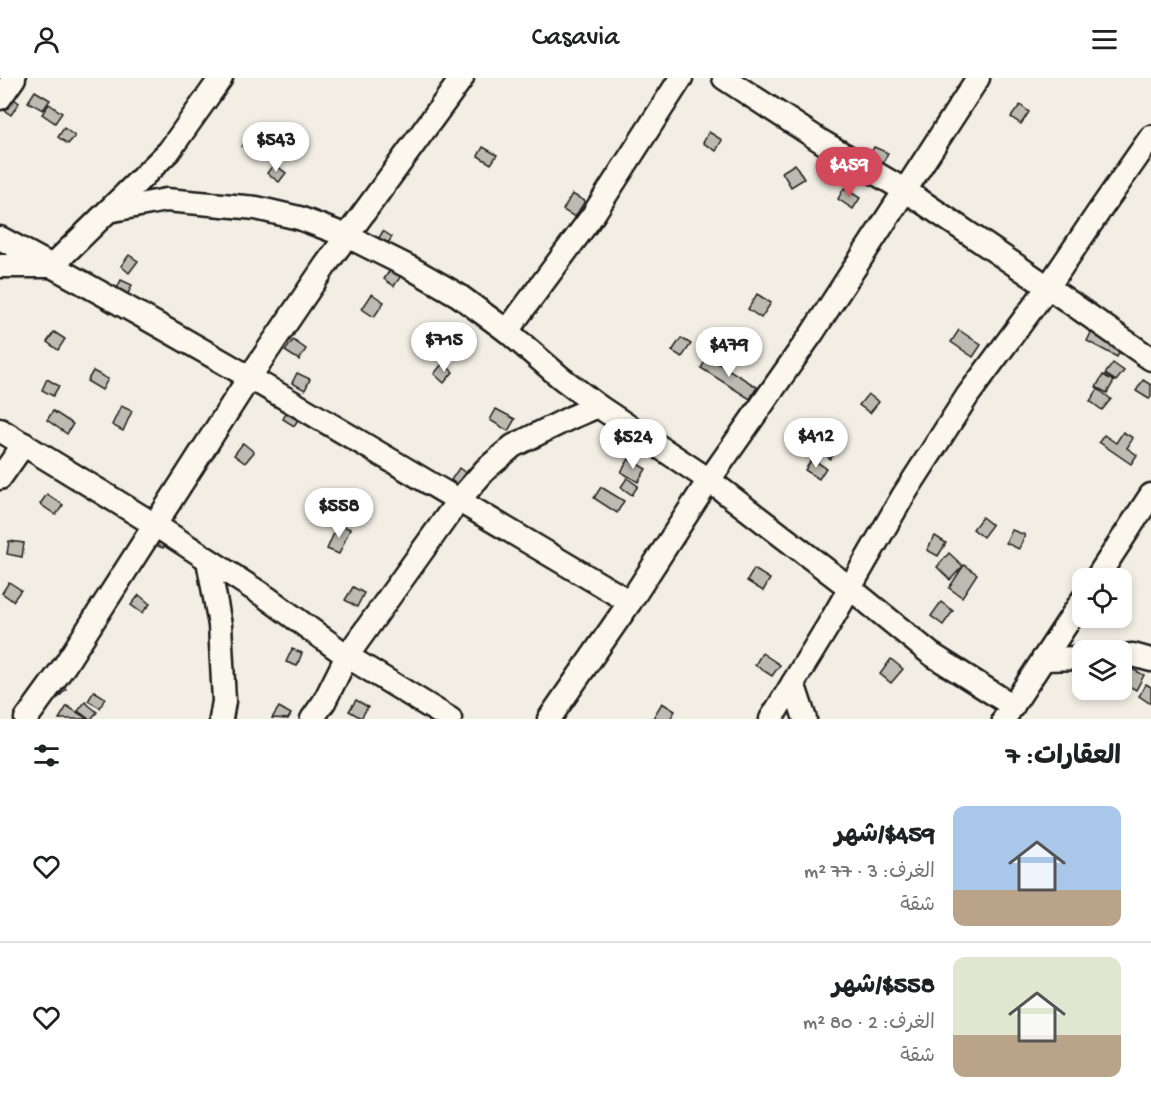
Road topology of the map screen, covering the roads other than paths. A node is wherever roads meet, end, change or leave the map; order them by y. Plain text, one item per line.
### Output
1 (14, 78) edge
2 (221, 78) edge
3 (462, 78) edge
4 (681, 78) edge
5 (724, 78) edge
6 (978, 78) edge
7 (0, 98) edge
8 (1151, 137) edge
9 (906, 191) junction
10 (108, 211) junction
11 (347, 236) junction
12 (0, 238) edge
13 (0, 266) edge
14 (52, 266) junction
15 (1048, 287) junction
16 (507, 331) junction
17 (1151, 359) edge
18 (249, 378) junction
19 (598, 406) junction
20 (0, 429) edge
21 (24, 444) junction
22 (0, 478) edge
23 (709, 480) junction
24 (1151, 495) edge
25 (458, 501) junction
26 (155, 525) junction
27 (208, 560) junction
28 (1103, 568) edge
29 (850, 588) junction
30 (630, 602) junction
31 (1072, 616) edge
32 (1132, 655) edge
33 (347, 656) junction
34 (1072, 658) edge
35 (1043, 659) junction
36 (1151, 660) edge
37 (793, 683) junction
38 (1009, 712) edge
39 (26, 719) edge
40 (221, 719) edge
41 (312, 719) edge
42 (450, 719) edge
43 (549, 719) edge
44 (771, 719) edge
45 (805, 719) edge

1 - 7 street
2 - 10 street
3 - 11 street
4 - 16 street
5 - 9 street
6 - 9 street
8 - 15 street
9 - 15 street
9 - 23 street
10 - 11 street
10 - 14 street
11 - 16 street
11 - 18 street
12 - 14 street
13 - 14 street
14 - 18 street
15 - 17 street
15 - 29 street
16 - 19 street
18 - 25 street
18 - 26 street
19 - 23 street
19 - 25 street
20 - 21 street
21 - 22 street
21 - 26 street
23 - 29 street
23 - 30 street
24 - 28 street
25 - 30 street
25 - 33 street
26 - 27 street
26 - 39 street
27 - 33 street
27 - 40 street
29 - 37 street
29 - 38 street
30 - 43 street
31 - 35 street
32 - 36 street
33 - 41 street
33 - 42 street
34 - 35 street
35 - 38 street
37 - 44 street
37 - 45 street

